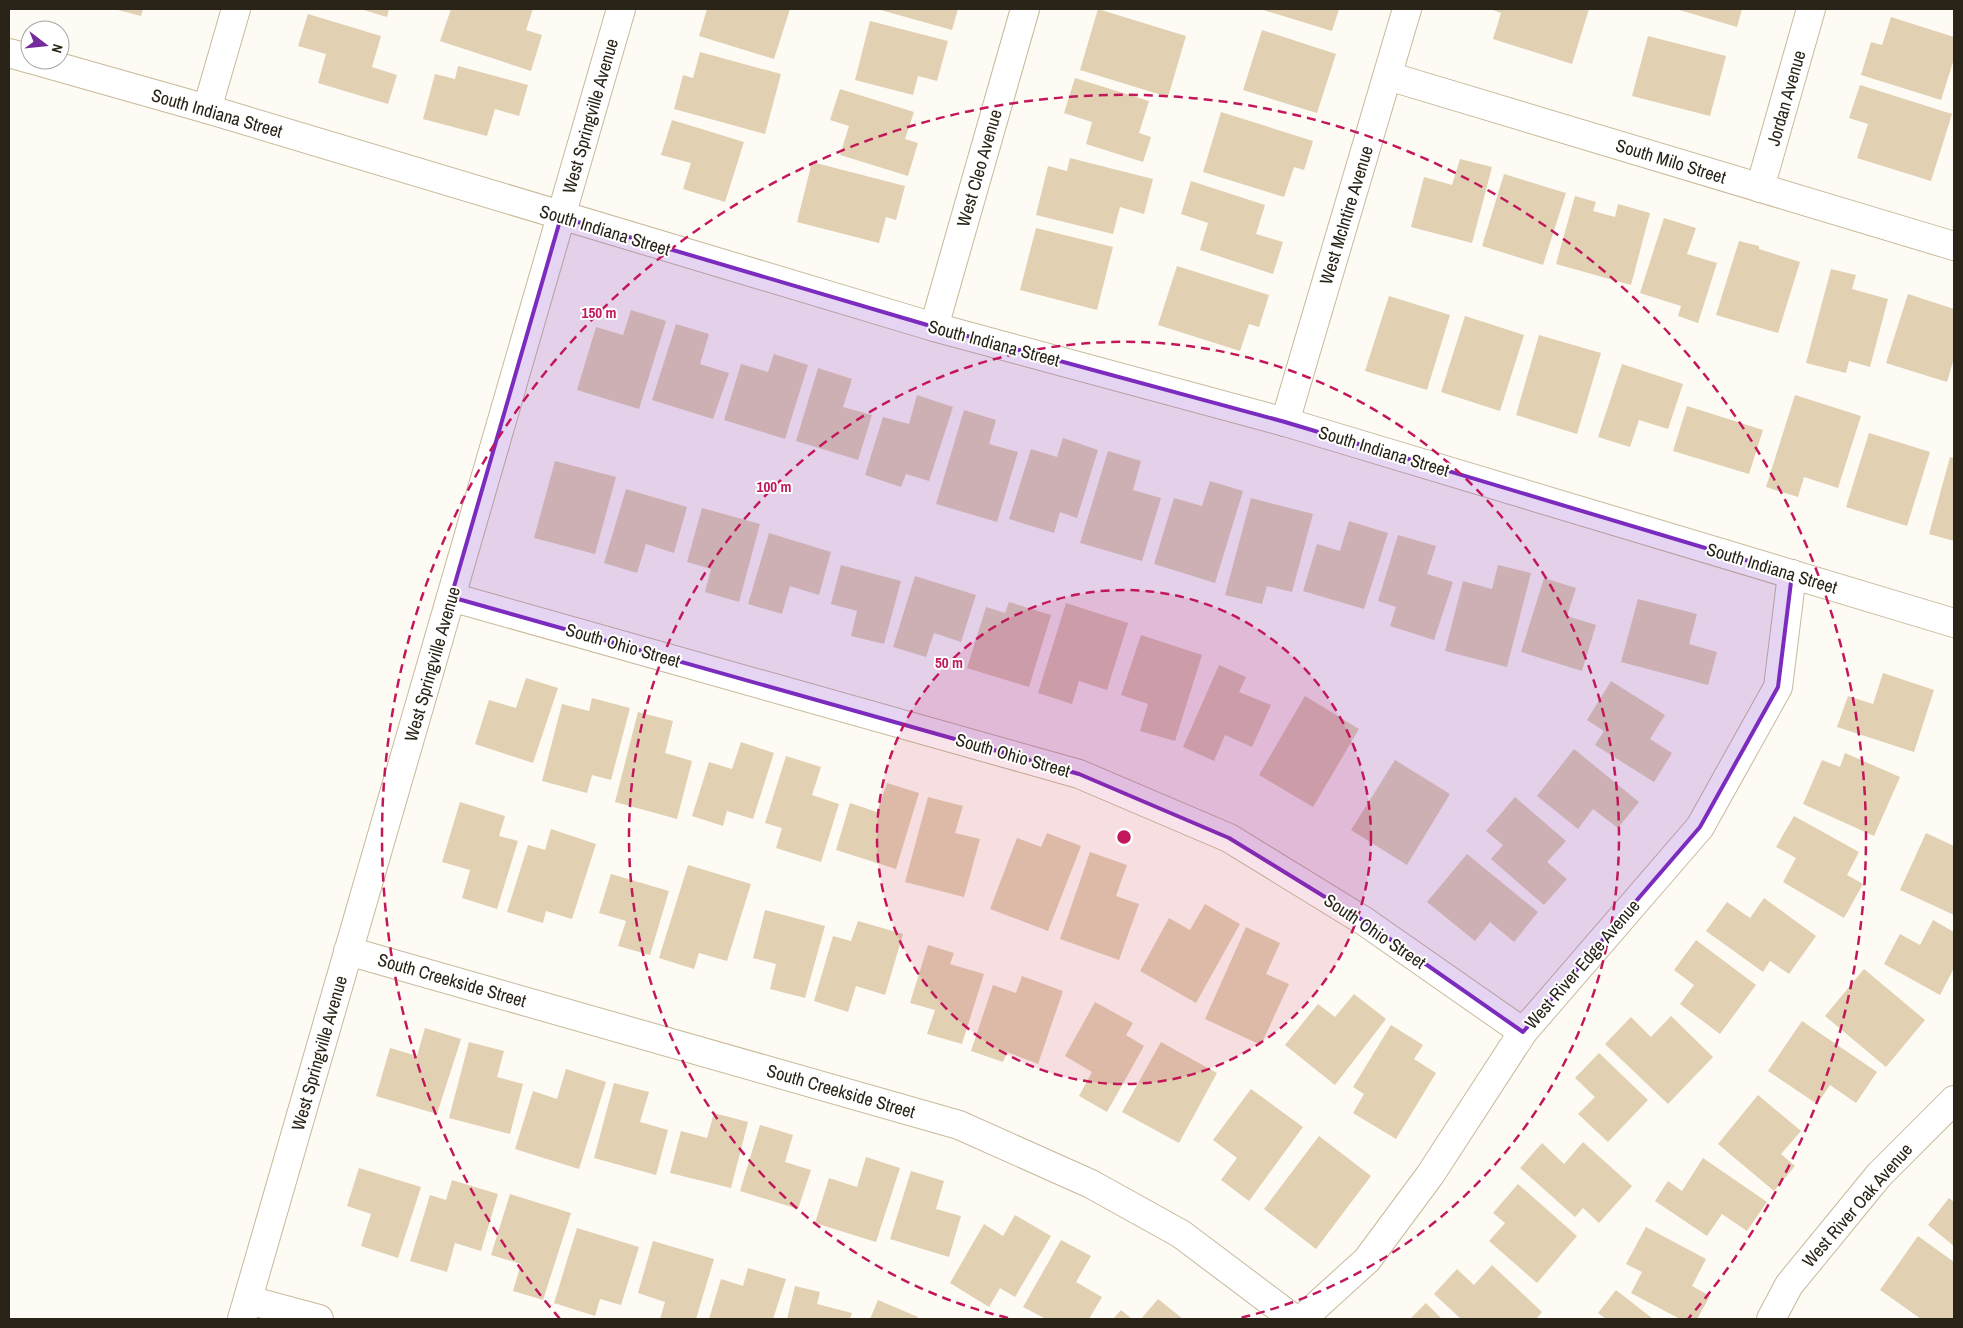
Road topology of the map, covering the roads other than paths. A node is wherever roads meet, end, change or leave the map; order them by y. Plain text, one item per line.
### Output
1 (236, 9) edge
2 (621, 9) edge
3 (1025, 9) edge
4 (1407, 9) edge
5 (1811, 9) edge
6 (68, 70) edge
7 (1388, 76) junction
8 (206, 110) junction
9 (1760, 188) junction
10 (561, 217) junction
11 (1954, 246) edge
12 (934, 327) junction
13 (1285, 422) junction
14 (1792, 574) junction
15 (451, 597) junction
16 (1954, 623) edge
17 (348, 951) junction
18 (1523, 1032) junction
19 (1954, 1100) edge
20 (245, 1309) edge
21 (319, 1319) edge
22 (1294, 1319) edge
23 (1302, 1319) edge
24 (1771, 1319) edge

1 - 8 street
2 - 10 street, West Springville Avenue
3 - 12 street, West Cleo Avenue
4 - 7 street, West McIntire Avenue
5 - 9 street, Jordan Avenue
6 - 8 street, South Indiana Street
7 - 9 street, South Milo Street
7 - 13 street, West McIntire Avenue
8 - 10 street, South Indiana Street
9 - 11 street, South Milo Street
10 - 12 street, South Indiana Street
10 - 15 street, West Springville Avenue
12 - 13 street, South Indiana Street
13 - 14 street, South Indiana Street
14 - 16 street, South Indiana Street
14 - 18 street, West River Edge Avenue
15 - 17 street, West Springville Avenue
15 - 18 street, South Ohio Street
17 - 20 street, West Springville Avenue
17 - 22 street, South Creekside Street
18 - 23 street, West River Edge Avenue
19 - 24 street, West River Oak Avenue
20 - 21 street

